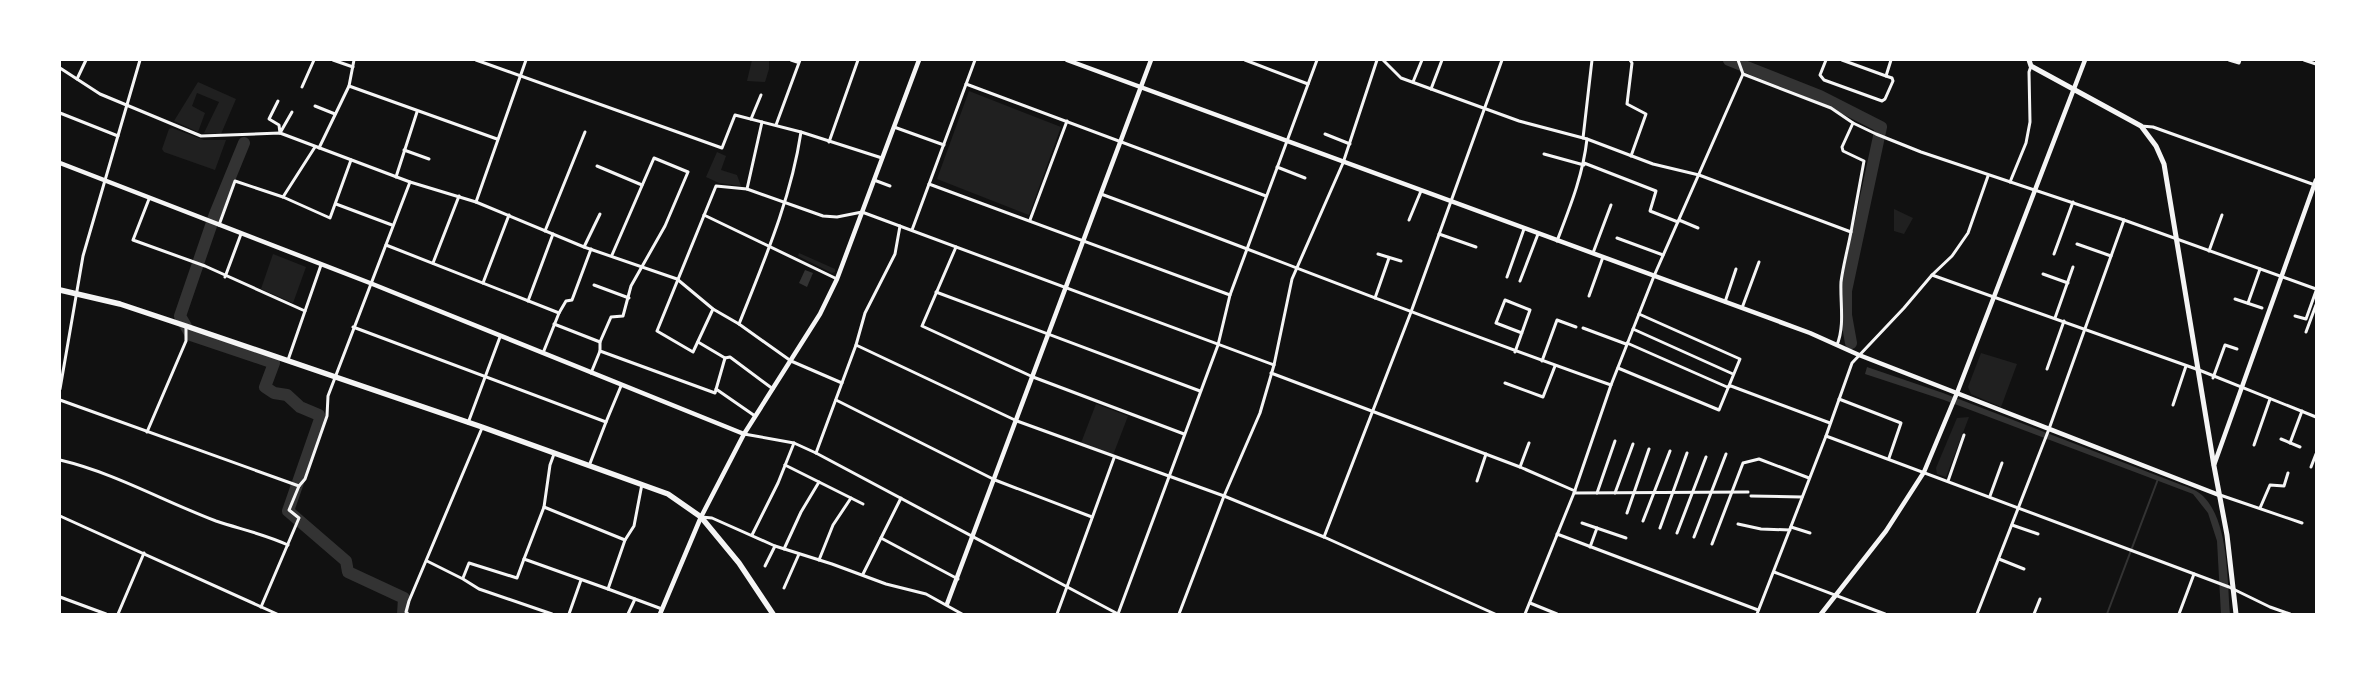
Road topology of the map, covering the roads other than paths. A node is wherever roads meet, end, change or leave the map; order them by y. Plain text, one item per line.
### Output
1 (86, 60) edge
2 (140, 60) edge
3 (314, 60) edge
4 (333, 60) edge
5 (354, 60) edge
6 (476, 60) edge
7 (526, 60) edge
8 (792, 60) edge
9 (858, 60) edge
10 (919, 60) edge
11 (975, 60) edge
12 (1067, 60) edge
13 (1151, 60) edge
14 (1245, 60) edge
15 (1317, 60) edge
16 (1377, 60) edge
17 (1383, 60) edge
18 (1422, 60) edge
19 (1442, 60) edge
20 (1502, 60) edge
21 (1592, 60) edge
22 (1738, 60) edge
23 (1826, 60) edge
24 (1842, 60) edge
25 (1891, 60) edge
26 (2028, 60) edge
27 (2085, 60) edge
28 (2229, 60) edge
29 (2240, 60) edge
30 (2304, 60) edge
31 (798, 61) edge
32 (1632, 61) edge
33 (2316, 64) edge
34 (2031, 66) junction
35 (353, 67) junction
36 (60, 68) edge
37 (1742, 74) junction
38 (521, 76) junction
39 (1886, 76) junction
40 (77, 79) junction
41 (1413, 82) junction
42 (966, 84) junction
43 (1308, 84) junction
44 (349, 86) junction
45 (302, 87) dead end
46 (1141, 88) junction
47 (1432, 89) junction
48 (2074, 91) junction
49 (761, 95) dead end
50 (278, 101) dead end
51 (127, 105) junction
52 (315, 106) dead end
53 (1484, 108) junction
54 (292, 112) dead end
55 (417, 112) junction
56 (60, 113) edge
57 (335, 114) junction
58 (751, 119) junction
59 (762, 122) junction
60 (1066, 122) junction
61 (1853, 123) junction
62 (776, 125) junction
63 (2141, 126) junction
64 (894, 127) junction
65 (585, 132) dead end
66 (801, 132) junction
67 (280, 133) junction
68 (1325, 134) dead end
69 (118, 136) junction
70 (1582, 138) junction
71 (498, 139) junction
72 (1587, 139) junction
73 (829, 142) junction
74 (1120, 142) junction
75 (1286, 142) junction
76 (1350, 144) junction
77 (944, 145) junction
78 (317, 147) junction
79 (404, 150) junction
80 (1544, 154) dead end
81 (1631, 156) junction
82 (882, 158) junction
83 (429, 159) dead end
84 (351, 160) junction
85 (60, 163) edge
86 (1343, 163) junction
87 (1584, 164) junction
88 (597, 166) dead end
89 (1277, 167) junction
90 (1699, 175) junction
91 (1988, 176) junction
92 (396, 177) junction
93 (1305, 178) dead end
94 (874, 180) junction
95 (105, 181) junction
96 (410, 182) junction
97 (2010, 182) junction
98 (929, 184) junction
99 (2315, 184) edge
100 (642, 185) junction
101 (890, 186) dead end
102 (747, 189) junction
103 (2036, 190) junction
104 (1421, 191) junction
105 (1102, 194) junction
106 (459, 196) junction
107 (1266, 196) junction
108 (283, 197) junction
109 (149, 199) junction
110 (476, 202) junction
111 (1451, 202) junction
112 (2073, 202) junction
113 (336, 204) junction
114 (785, 204) junction
115 (1611, 205) dead end
116 (862, 212) junction
117 (600, 214) dead end
118 (509, 215) junction
119 (704, 215) junction
120 (2222, 216) dead end
121 (1030, 220) junction
122 (1410, 220) dead end
123 (2124, 220) junction
124 (1678, 221) junction
125 (219, 225) junction
126 (392, 225) junction
127 (900, 226) junction
128 (1698, 228) dead end
129 (1524, 229) junction
130 (912, 230) junction
131 (545, 231) junction
132 (1851, 232) junction
133 (241, 234) junction
134 (553, 234) junction
135 (1439, 234) junction
136 (1538, 234) junction
137 (1617, 238) dead end
138 (1084, 240) junction
139 (2176, 240) junction
140 (1557, 241) junction
141 (2078, 244) dead end
142 (386, 245) junction
143 (769, 246) junction
144 (584, 247) junction
145 (956, 247) junction
146 (1476, 247) dead end
147 (1248, 248) junction
148 (591, 249) junction
149 (2209, 251) junction
150 (1378, 254) dead end
151 (1593, 254) junction
152 (2054, 254) dead end
153 (612, 255) junction
154 (1663, 255) junction
155 (2111, 256) junction
156 (1603, 257) junction
157 (1389, 258) junction
158 (1401, 261) dead end
159 (1759, 262) dead end
160 (433, 263) junction
161 (321, 265) junction
162 (643, 266) junction
163 (1297, 267) junction
164 (2073, 267) dead end
165 (1736, 269) dead end
166 (2260, 269) junction
167 (2043, 274) dead end
168 (1932, 275) junction
169 (1654, 276) junction
170 (225, 277) junction
171 (1507, 277) dead end
172 (2281, 277) junction
173 (837, 279) junction
174 (677, 280) junction
175 (1520, 281) dead end
176 (370, 283) junction
177 (483, 283) junction
178 (2068, 283) junction
179 (594, 285) dead end
180 (1066, 289) junction
181 (60, 290) edge
182 (2316, 290) edge
183 (936, 292) junction
184 (76, 293) junction
185 (1230, 295) junction
186 (1589, 296) dead end
187 (1992, 296) junction
188 (630, 298) junction
189 (1375, 298) junction
190 (2235, 299) dead end
191 (528, 301) junction
192 (1725, 302) junction
193 (2248, 303) junction
194 (2316, 304) edge
195 (1742, 308) junction
196 (2262, 308) dead end
197 (713, 309) junction
198 (305, 310) junction
199 (1410, 312) junction
200 (559, 313) junction
201 (1639, 314) junction
202 (2295, 316) dead end
203 (2055, 318) junction
204 (2064, 321) junction
205 (554, 324) junction
206 (739, 324) junction
207 (186, 326) junction
208 (353, 327) junction
209 (1576, 328) dead end
210 (1582, 328) dead end
211 (1633, 329) junction
212 (2085, 329) junction
213 (2306, 332) dead end
214 (1522, 333) junction
215 (1050, 334) junction
216 (500, 337) junction
217 (600, 342) junction
218 (698, 342) junction
219 (1627, 344) junction
220 (856, 345) junction
221 (1218, 345) junction
222 (1837, 345) junction
223 (2237, 349) dead end
224 (600, 351) junction
225 (1515, 352) junction
226 (543, 353) junction
227 (1859, 355) junction
228 (725, 358) junction
229 (288, 361) junction
230 (792, 361) junction
231 (1542, 361) junction
232 (1274, 365) junction
233 (1555, 366) junction
234 (2186, 366) junction
235 (1618, 368) junction
236 (2047, 370) dead end
237 (2198, 370) junction
238 (591, 373) junction
239 (1271, 373) junction
240 (1733, 374) junction
241 (486, 376) junction
242 (1034, 376) junction
243 (335, 377) junction
244 (2213, 378) junction
245 (842, 383) junction
246 (1505, 383) dead end
247 (1611, 385) junction
248 (621, 386) junction
249 (1728, 387) junction
250 (60, 389) edge
251 (716, 389) junction
252 (773, 389) junction
253 (2242, 389) junction
254 (1200, 391) junction
255 (1956, 394) junction
256 (1839, 399) junction
257 (60, 400) edge
258 (836, 400) junction
259 (2270, 400) junction
260 (2173, 405) dead end
261 (1372, 411) junction
262 (2302, 412) junction
263 (755, 416) junction
264 (2316, 417) edge
265 (1016, 421) junction
266 (606, 422) junction
267 (468, 423) junction
268 (1830, 423) junction
269 (482, 427) junction
270 (2048, 431) junction
271 (147, 432) junction
272 (744, 434) junction
273 (1184, 434) junction
274 (1964, 435) dead end
275 (1826, 436) junction
276 (2281, 439) dead end
277 (1615, 441) dead end
278 (794, 443) junction
279 (1529, 443) dead end
280 (2290, 443) junction
281 (1633, 444) dead end
282 (2254, 445) dead end
283 (2300, 447) dead end
284 (1649, 449) dead end
285 (1670, 451) dead end
286 (816, 453) junction
287 (1687, 453) dead end
288 (554, 454) junction
289 (1486, 454) junction
290 (1726, 454) dead end
291 (2316, 454) edge
292 (1706, 457) dead end
293 (1114, 458) junction
294 (1889, 458) junction
295 (60, 460) edge
296 (2002, 463) dead end
297 (786, 464) junction
298 (588, 466) junction
299 (2214, 466) junction
300 (1520, 467) junction
301 (2311, 468) dead end
302 (1924, 472) junction
303 (2288, 474) dead end
304 (1169, 477) junction
305 (1809, 478) junction
306 (994, 480) junction
307 (1477, 481) dead end
308 (1948, 481) junction
309 (819, 482) junction
310 (642, 484) junction
311 (299, 486) junction
312 (1574, 492) junction
313 (1712, 492) junction
314 (1732, 492) junction
315 (1748, 492) dead end
316 (1597, 493) junction
317 (1615, 493) junction
318 (1634, 493) junction
319 (1654, 493) junction
320 (1673, 493) junction
321 (1692, 493) junction
322 (2219, 495) junction
323 (1224, 496) junction
324 (1751, 496) dead end
325 (1990, 496) junction
326 (1802, 497) junction
327 (851, 498) junction
328 (901, 498) junction
329 (864, 504) dead end
330 (544, 507) junction
331 (2018, 507) junction
332 (2260, 508) junction
333 (1627, 513) dead end
334 (60, 516) edge
335 (700, 517) junction
336 (1092, 518) junction
337 (1643, 521) dead end
338 (1582, 523) dead end
339 (2302, 523) dead end
340 (1738, 524) dead end
341 (2012, 525) junction
342 (1597, 528) junction
343 (1660, 528) dead end
344 (1790, 528) junction
345 (1810, 533) dead end
346 (1557, 534) junction
347 (1677, 534) dead end
348 (2038, 534) dead end
349 (752, 536) junction
350 (974, 537) junction
351 (1324, 537) junction
352 (1694, 537) dead end
353 (881, 538) junction
354 (1626, 538) dead end
355 (625, 540) junction
356 (1712, 544) dead end
357 (288, 545) junction
358 (775, 546) junction
359 (1590, 547) junction
360 (784, 549) junction
361 (144, 553) junction
362 (799, 554) junction
363 (524, 559) junction
364 (1999, 559) junction
365 (819, 560) junction
366 (427, 562) junction
367 (765, 566) dead end
368 (2024, 569) dead end
369 (1774, 572) junction
370 (863, 574) junction
371 (2194, 574) junction
372 (463, 578) junction
373 (958, 579) junction
374 (581, 580) junction
375 (1066, 587) junction
376 (784, 588) dead end
377 (2231, 588) junction
378 (608, 589) junction
379 (1836, 595) junction
380 (60, 597) edge
381 (634, 599) junction
382 (2040, 599) dead end
383 (1530, 602) junction
384 (948, 604) junction
385 (261, 607) junction
386 (661, 611) edge
387 (1758, 612) edge
388 (106, 614) edge
389 (118, 614) edge
390 (277, 614) edge
391 (408, 614) edge
392 (552, 614) edge
393 (569, 614) edge
394 (628, 614) edge
395 (773, 614) edge
396 (962, 614) edge
397 (1057, 614) edge
398 (1118, 614) edge
399 (1180, 614) edge
400 (1495, 614) edge
401 (1525, 614) edge
402 (1557, 614) edge
403 (1821, 614) edge
404 (1885, 614) edge
405 (1977, 614) edge
406 (2034, 614) edge
407 (2179, 614) edge
408 (2236, 614) edge
409 (2290, 614) edge

1 - 40 street
2 - 51 street
3 - 45 street
4 - 35 street
5 - 35 street
6 - 38 street
7 - 38 street
8 - 31 street
9 - 73 street
10 - 64 street
11 - 42 street
12 - 46 street
13 - 46 street
14 - 43 street
15 - 43 street
16 - 76 street
17 - 41 street
18 - 41 street
19 - 47 street
20 - 53 street
21 - 70 street
22 - 37 street
23 - 39 street
24 - 39 street
25 - 39 street
26 - 34 main road
27 - 48 street
28 - 29 street
30 - 33 street
31 - 62 street
32 - 81 street
34 - 48 main road
34 - 97 street
35 - 44 street
36 - 40 street
37 - 61 street
37 - 90 street
38 - 58 street
38 - 71 street
40 - 51 street
41 - 47 street
42 - 60 street
42 - 77 street
43 - 75 street
44 - 55 street
44 - 57 street
46 - 74 street
46 - 75 street
47 - 53 street
48 - 63 main road
48 - 103 street
49 - 58 street
50 - 67 street
51 - 67 street
51 - 69 street
52 - 57 street
53 - 70 street
53 - 111 street
54 - 67 street
55 - 71 street
55 - 79 street
56 - 69 street
57 - 78 street
58 - 59 street
59 - 62 street
59 - 102 street
60 - 74 street
60 - 121 street
61 - 91 street
61 - 132 street
62 - 66 street
63 - 99 street
63 - 139 main road
64 - 77 street
64 - 82 street
65 - 131 street
66 - 73 street
66 - 114 street
67 - 78 street
68 - 76 street
69 - 95 street
70 - 72 street
71 - 110 street
72 - 81 street
72 - 87 street
73 - 82 street
74 - 105 street
74 - 107 street
75 - 86 street
75 - 89 street
76 - 86 street
77 - 98 street
78 - 84 street
78 - 108 street
79 - 83 street
79 - 92 street
80 - 87 street
81 - 90 street
82 - 94 street
84 - 92 street
84 - 113 street
85 - 95 street
86 - 104 street
86 - 163 street
87 - 124 street
87 - 140 street
88 - 100 street
89 - 93 street
89 - 107 street
90 - 124 street
90 - 132 street
91 - 97 street
91 - 168 street
92 - 96 street
94 - 101 street
94 - 116 street
95 - 109 street
95 - 184 street
96 - 106 street
96 - 126 street
97 - 103 street
98 - 121 street
98 - 130 street
99 - 172 street
100 - 153 street
100 - 162 street
102 - 114 street
102 - 119 street
103 - 112 street
103 - 187 street
104 - 111 street
104 - 122 street
105 - 138 street
105 - 147 street
106 - 110 street
106 - 160 street
107 - 147 street
108 - 113 street
108 - 125 street
109 - 125 street
109 - 170 street
110 - 118 street
111 - 129 street
111 - 135 street
112 - 123 street
112 - 152 street
113 - 126 street
114 - 116 street
114 - 143 street
115 - 151 street
116 - 127 street
116 - 173 street
117 - 144 street
118 - 131 street
118 - 177 street
119 - 143 street
119 - 174 street
120 - 149 street
121 - 138 street
123 - 139 street
123 - 155 street
124 - 128 street
124 - 154 street
125 - 133 street
126 - 142 street
127 - 130 street
127 - 220 street
129 - 136 street
129 - 171 street
130 - 145 street
131 - 134 street
132 - 222 street
133 - 161 street
133 - 170 street
134 - 144 street
134 - 191 street
135 - 146 street
135 - 199 street
136 - 140 street
136 - 175 street
137 - 154 street
138 - 180 street
138 - 185 street
139 - 149 street
139 - 237 main road
140 - 151 street
141 - 155 street
142 - 160 street
142 - 176 street
143 - 173 street
143 - 206 street
144 - 148 street
145 - 180 street
145 - 183 street
147 - 163 street
147 - 185 street
148 - 153 street
148 - 200 street
149 - 166 street
150 - 157 street
151 - 156 street
153 - 162 street
154 - 169 street
155 - 212 street
156 - 169 street
156 - 186 street
157 - 158 street
157 - 189 street
159 - 195 street
160 - 177 street
161 - 176 street
161 - 198 street
162 - 174 street
162 - 188 street
163 - 189 street
163 - 232 street
164 - 178 street
165 - 192 street
166 - 172 street
166 - 193 street
167 - 178 street
168 - 187 street
168 - 227 street
169 - 192 street
169 - 201 street
170 - 198 street
172 - 182 street
172 - 253 street
173 - 230 street
174 - 197 street
174 - 218 street
176 - 208 street
176 - 216 street
177 - 191 street
178 - 203 street
179 - 188 street
180 - 215 street
180 - 221 street
181 - 184 highway
182 - 202 street
183 - 215 street
183 - 242 street
184 - 207 highway
184 - 250 street
185 - 221 street
187 - 203 street
187 - 255 street
188 - 217 street
189 - 199 street
190 - 193 street
191 - 200 street
192 - 195 street
193 - 196 street
194 - 213 street
195 - 222 street
197 - 206 street
197 - 218 street
198 - 229 street
199 - 225 street
199 - 261 street
200 - 205 street
201 - 211 street
201 - 240 street
203 - 204 street
204 - 212 street
204 - 236 street
205 - 217 street
205 - 226 street
206 - 230 street
207 - 229 highway
207 - 271 street
208 - 241 street
208 - 243 street
209 - 231 street
210 - 219 street
211 - 219 street
211 - 240 street
212 - 234 street
212 - 270 street
214 - 214 street
214 - 225 street
215 - 242 street
215 - 254 street
216 - 226 street
216 - 241 street
217 - 224 street
218 - 228 street
219 - 235 street
219 - 249 street
220 - 245 street
220 - 265 street
221 - 232 street
221 - 254 street
222 - 227 street
223 - 244 street
224 - 238 street
224 - 251 street
225 - 231 street
226 - 238 street
227 - 255 street
227 - 256 street
228 - 251 street
228 - 252 street
229 - 243 highway
230 - 245 street
230 - 252 street
231 - 233 street
232 - 239 street
233 - 246 street
233 - 247 street
234 - 237 street
234 - 260 street
235 - 247 street
235 - 249 street
237 - 244 street
237 - 299 main road
238 - 248 street
239 - 261 street
239 - 323 street
240 - 249 street
241 - 266 street
241 - 267 street
242 - 265 street
242 - 273 street
243 - 267 highway
243 - 311 street
244 - 253 street
245 - 258 street
247 - 312 street
248 - 266 street
248 - 272 street
249 - 268 street
251 - 263 street
252 - 263 street
253 - 259 street
253 - 299 street
254 - 273 street
255 - 270 street
255 - 302 street
256 - 268 street
256 - 294 street
257 - 271 street
258 - 286 street
258 - 306 street
259 - 262 street
259 - 282 street
261 - 289 street
261 - 351 street
262 - 264 street
262 - 280 street
263 - 272 street
265 - 293 street
265 - 306 street
266 - 298 street
267 - 269 highway
268 - 275 street
269 - 288 highway
269 - 366 street
270 - 322 street
270 - 331 street
271 - 311 street
272 - 278 street
272 - 335 street
273 - 304 street
274 - 308 street
275 - 294 street
275 - 305 street
276 - 280 street
277 - 316 street
278 - 286 street
278 - 297 street
279 - 300 street
280 - 283 street
281 - 317 street
284 - 318 street
285 - 319 street
286 - 328 street
287 - 320 street
288 - 298 highway
288 - 330 street
289 - 300 street
289 - 307 street
290 - 313 street
291 - 301 street
292 - 321 street
293 - 304 street
293 - 336 street
294 - 302 street
295 - 357 street
296 - 325 street
297 - 309 street
297 - 349 street
298 - 310 highway
299 - 322 main road
300 - 312 street
302 - 308 street
302 - 379 street
303 - 332 street
304 - 323 street
304 - 398 street
305 - 314 street
305 - 326 street
306 - 336 street
306 - 350 street
308 - 325 street
309 - 327 street
309 - 360 street
310 - 335 highway
310 - 355 street
311 - 357 street
312 - 316 street
312 - 346 street
313 - 314 street
313 - 321 street
313 - 352 street
314 - 315 street
314 - 356 street
316 - 317 street
317 - 318 street
318 - 319 street
318 - 333 street
319 - 320 street
319 - 337 street
320 - 321 street
320 - 343 street
321 - 347 street
322 - 332 street
322 - 377 main road
323 - 351 street
323 - 399 street
324 - 326 street
325 - 331 street
326 - 344 street
327 - 329 street
327 - 365 street
328 - 350 street
328 - 353 street
330 - 355 street
330 - 363 street
331 - 341 street
331 - 371 street
332 - 339 street
334 - 361 street
335 - 349 street
335 - 386 street
335 - 395 highway
336 - 375 street
338 - 342 street
340 - 344 street
341 - 348 street
341 - 364 street
342 - 354 street
342 - 359 street
344 - 345 street
344 - 369 street
346 - 359 street
346 - 383 street
349 - 358 street
350 - 373 street
350 - 375 street
351 - 400 street
353 - 370 street
353 - 373 street
355 - 378 street
357 - 385 street
358 - 360 street
358 - 367 street
359 - 387 street
360 - 362 street
361 - 385 street
361 - 389 street
362 - 365 street
362 - 376 street
363 - 372 street
363 - 374 street
364 - 368 street
364 - 405 street
365 - 370 street
366 - 372 street
366 - 391 street
369 - 379 street
369 - 387 street
370 - 384 street
371 - 377 street
371 - 407 street
372 - 392 street
373 - 384 street
374 - 378 street
374 - 393 street
375 - 397 street
375 - 398 street
377 - 408 main road
377 - 409 street
378 - 381 street
379 - 403 street
379 - 404 street
380 - 388 street
381 - 386 street
381 - 394 street
382 - 406 street
383 - 401 street
383 - 402 street
384 - 396 street
385 - 390 street

